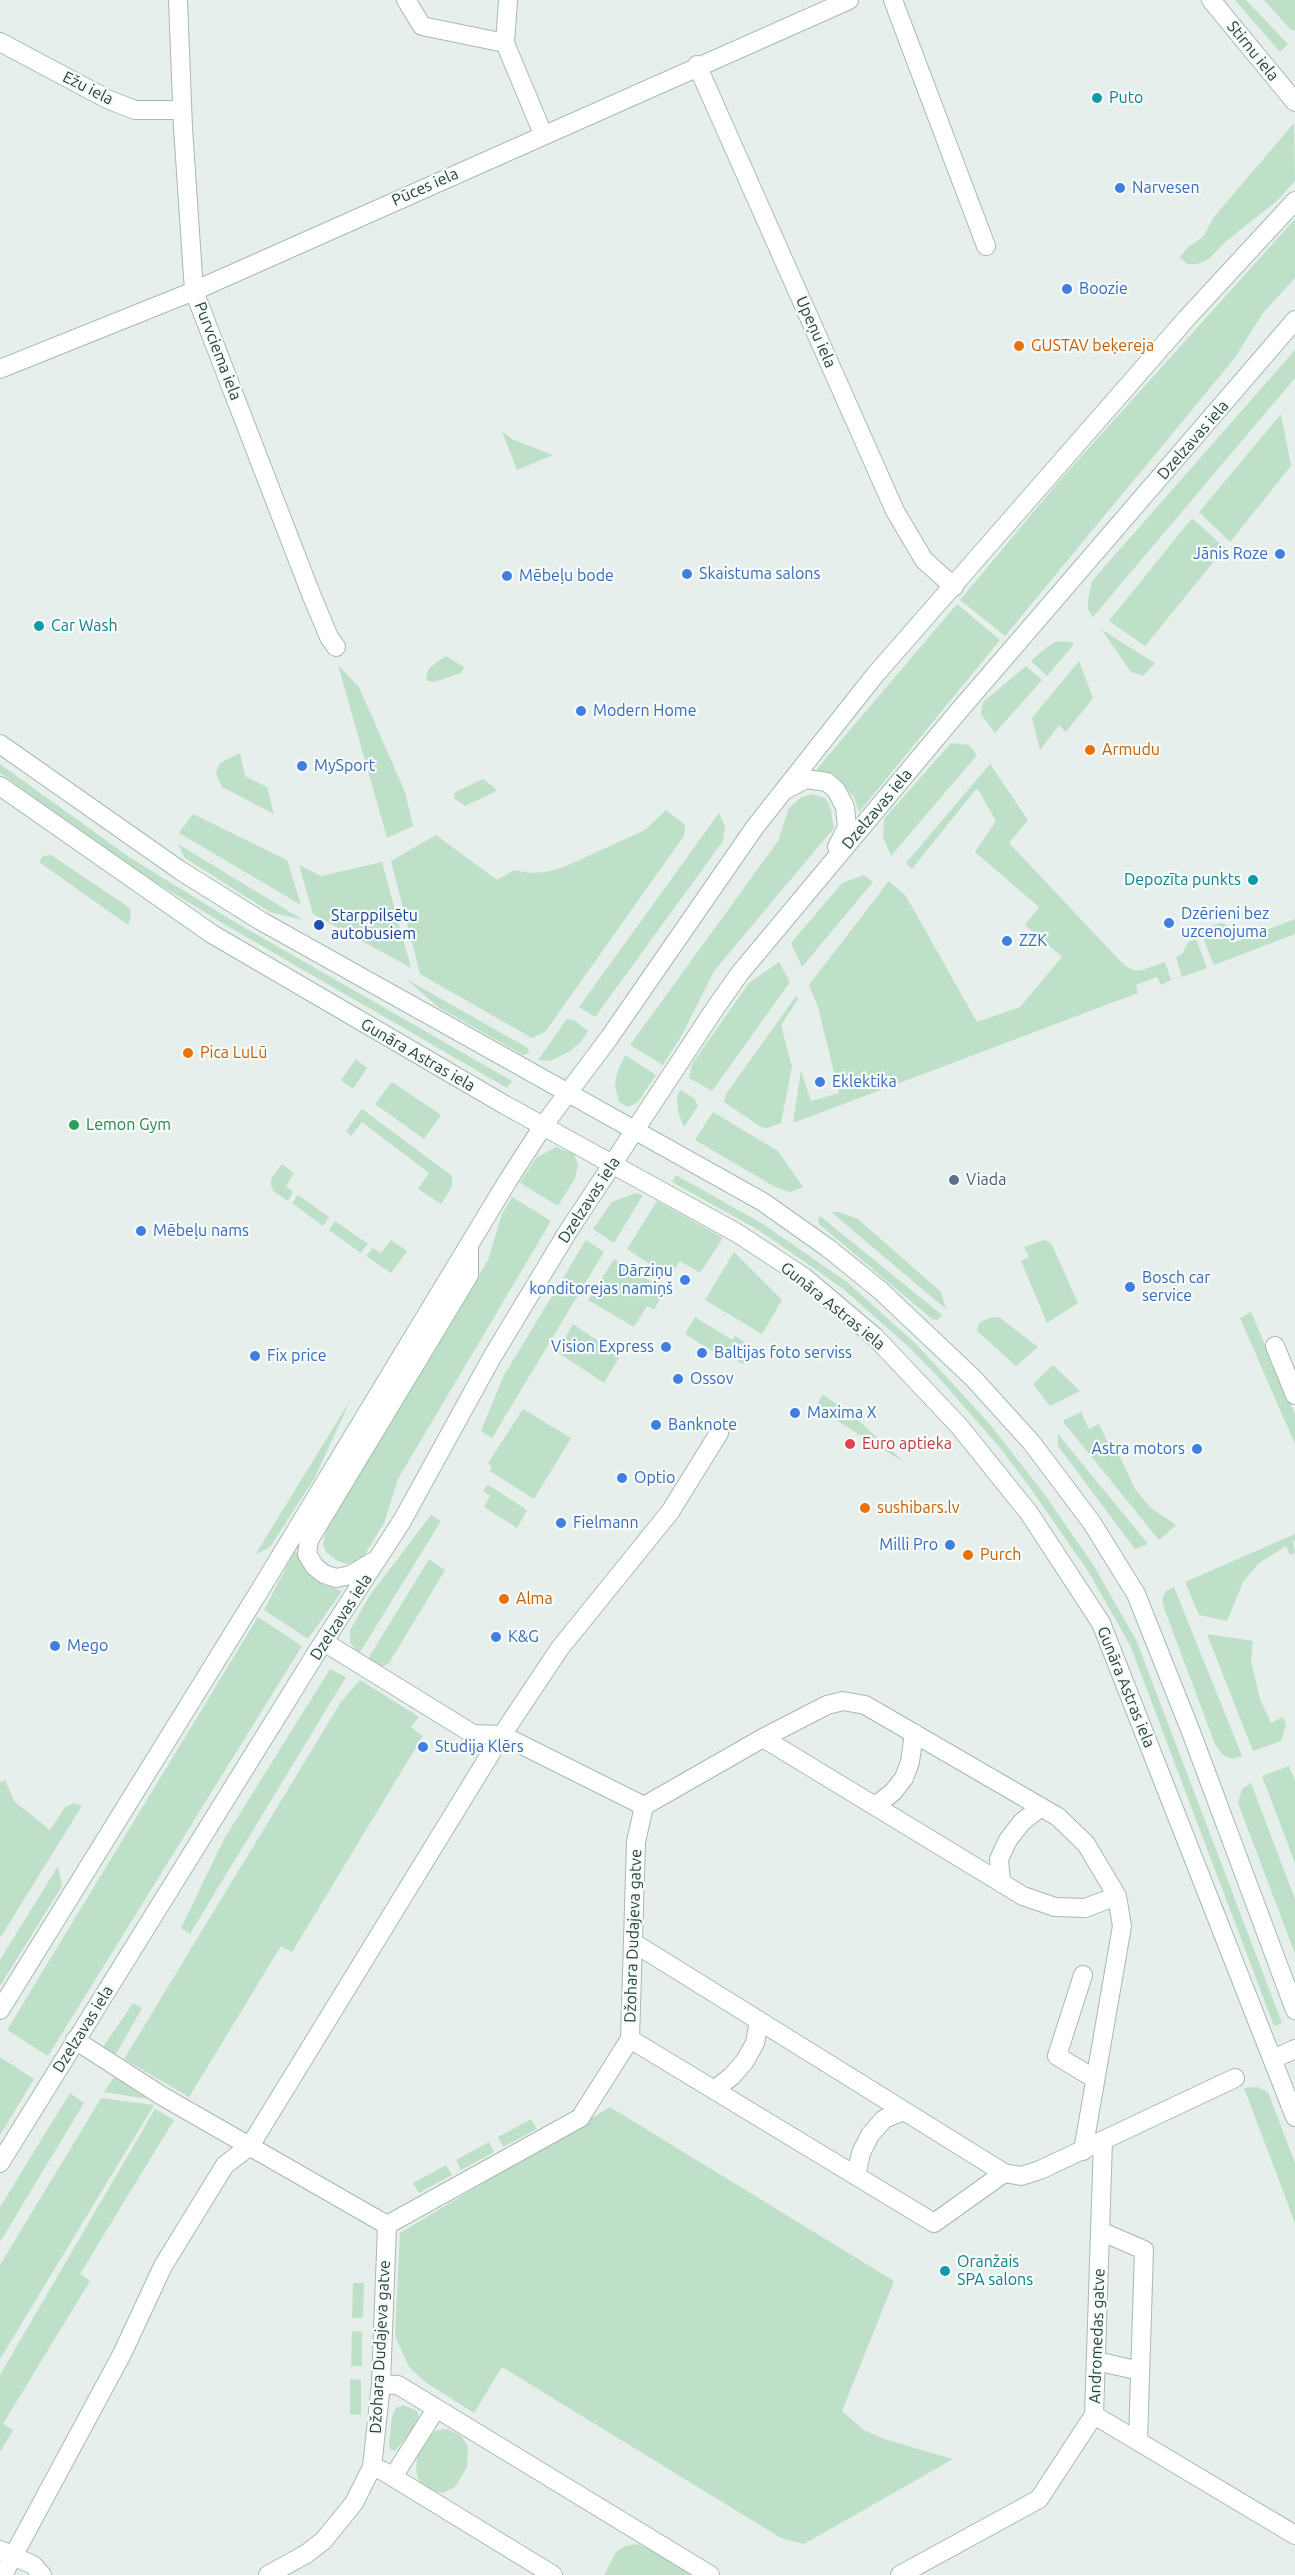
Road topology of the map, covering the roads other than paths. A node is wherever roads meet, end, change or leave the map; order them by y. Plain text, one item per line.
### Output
1 (178, 0) edge
2 (406, 0) edge
3 (508, 0) edge
4 (849, 0) edge
5 (893, 0) edge
6 (1211, 0) edge
7 (0, 42) edge
8 (505, 43) junction
9 (697, 65) junction
10 (1295, 102) edge
11 (182, 110) junction
12 (543, 134) junction
13 (1295, 201) edge
14 (986, 246) dead end
15 (194, 291) junction
16 (1295, 320) edge
17 (0, 369) edge
18 (954, 587) junction
19 (336, 647) dead end
20 (0, 744) edge
21 (0, 786) edge
22 (779, 793) junction
23 (826, 871) junction
24 (567, 1094) junction
25 (543, 1126) junction
26 (634, 1131) junction
27 (613, 1163) junction
28 (469, 1245) junction
29 (1275, 1346) dead end
30 (1295, 1395) edge
31 (719, 1433) dead end
32 (381, 1555) junction
33 (324, 1642) junction
34 (914, 1733) junction
35 (502, 1735) junction
36 (763, 1738) junction
37 (645, 1806) junction
38 (875, 1806) junction
39 (1041, 1808) junction
40 (1001, 1882) junction
41 (1117, 1896) junction
42 (634, 1943) junction
43 (1083, 1976) dead end
44 (0, 2010) edge
45 (1295, 2010) edge
46 (759, 2021) junction
47 (630, 2039) junction
48 (75, 2040) junction
49 (1295, 2049) edge
50 (1273, 2059) junction
51 (1095, 2079) junction
52 (1234, 2079) dead end
53 (714, 2090) junction
54 (903, 2111) junction
55 (1295, 2117) edge
56 (1103, 2141) junction
57 (250, 2146) junction
58 (1083, 2151) junction
59 (0, 2163) edge
60 (1004, 2173) junction
61 (856, 2176) junction
62 (387, 2225) junction
63 (1100, 2231) junction
64 (1096, 2361) junction
65 (1140, 2371) junction
66 (381, 2384) junction
67 (436, 2409) junction
68 (1094, 2415) junction
69 (1138, 2441) junction
70 (372, 2467) junction
71 (393, 2477) junction
72 (1290, 2527) edge
73 (7, 2553) edge
74 (3, 2575) edge
75 (42, 2575) edge
76 (268, 2575) edge
77 (553, 2575) edge
78 (710, 2575) edge
79 (900, 2575) edge

1 - 11 street, Purvciema iela
2 - 8 street
3 - 8 street
4 - 9 street, Pūces iela
5 - 14 street
6 - 10 street, Stirnu iela
7 - 11 street, Ežu iela
8 - 12 street
9 - 12 street, Pūces iela
9 - 18 street, Upeņu iela
11 - 15 street, Purvciema iela
12 - 15 street, Pūces iela
13 - 18 street
15 - 17 street, Pūces iela
15 - 19 street, Purvciema iela
16 - 23 street, Dzelzavas iela
18 - 22 street
20 - 24 street
21 - 25 street, Gunāra Astras iela
22 - 23 street
22 - 24 street
23 - 26 street, Dzelzavas iela
24 - 25 street
24 - 26 street
25 - 27 street, Gunāra Astras iela
25 - 28 street
26 - 27 street, Dzelzavas iela
26 - 45 street
27 - 32 street, Dzelzavas iela
27 - 50 street, Gunāra Astras iela
28 - 32 street
28 - 44 street
29 - 30 street
31 - 35 street
32 - 33 street, Dzelzavas iela
33 - 35 street
33 - 48 street, Dzelzavas iela
34 - 36 street
34 - 38 street
34 - 39 street
35 - 37 street
35 - 57 street
36 - 37 street
36 - 38 street
37 - 42 street, Džohara Dudajeva gatve
38 - 40 street
39 - 40 street
39 - 41 street
40 - 41 street
41 - 51 street
42 - 46 street
42 - 47 street, Džohara Dudajeva gatve
43 - 51 street
46 - 53 street
46 - 54 street
47 - 53 street
47 - 62 street, Džohara Dudajeva gatve
48 - 57 street
48 - 59 street, Dzelzavas iela
49 - 50 street
50 - 55 street, Gunāra Astras iela
51 - 58 street
52 - 56 street
53 - 61 street
54 - 60 street
54 - 61 street
56 - 58 street
56 - 63 street, Andromedas gatve
57 - 62 street
57 - 73 street
58 - 60 street
60 - 61 street
62 - 66 street, Džohara Dudajeva gatve
63 - 64 street, Andromedas gatve
63 - 65 street
64 - 65 street
64 - 68 street, Andromedas gatve
65 - 69 street
66 - 67 street
66 - 70 street, Džohara Dudajeva gatve
67 - 71 street
67 - 78 street
68 - 69 street
68 - 79 street, Andromedas gatve
69 - 72 street
70 - 71 street
70 - 76 street, Džohara Dudajeva gatve
71 - 77 street
73 - 74 street
73 - 75 street

